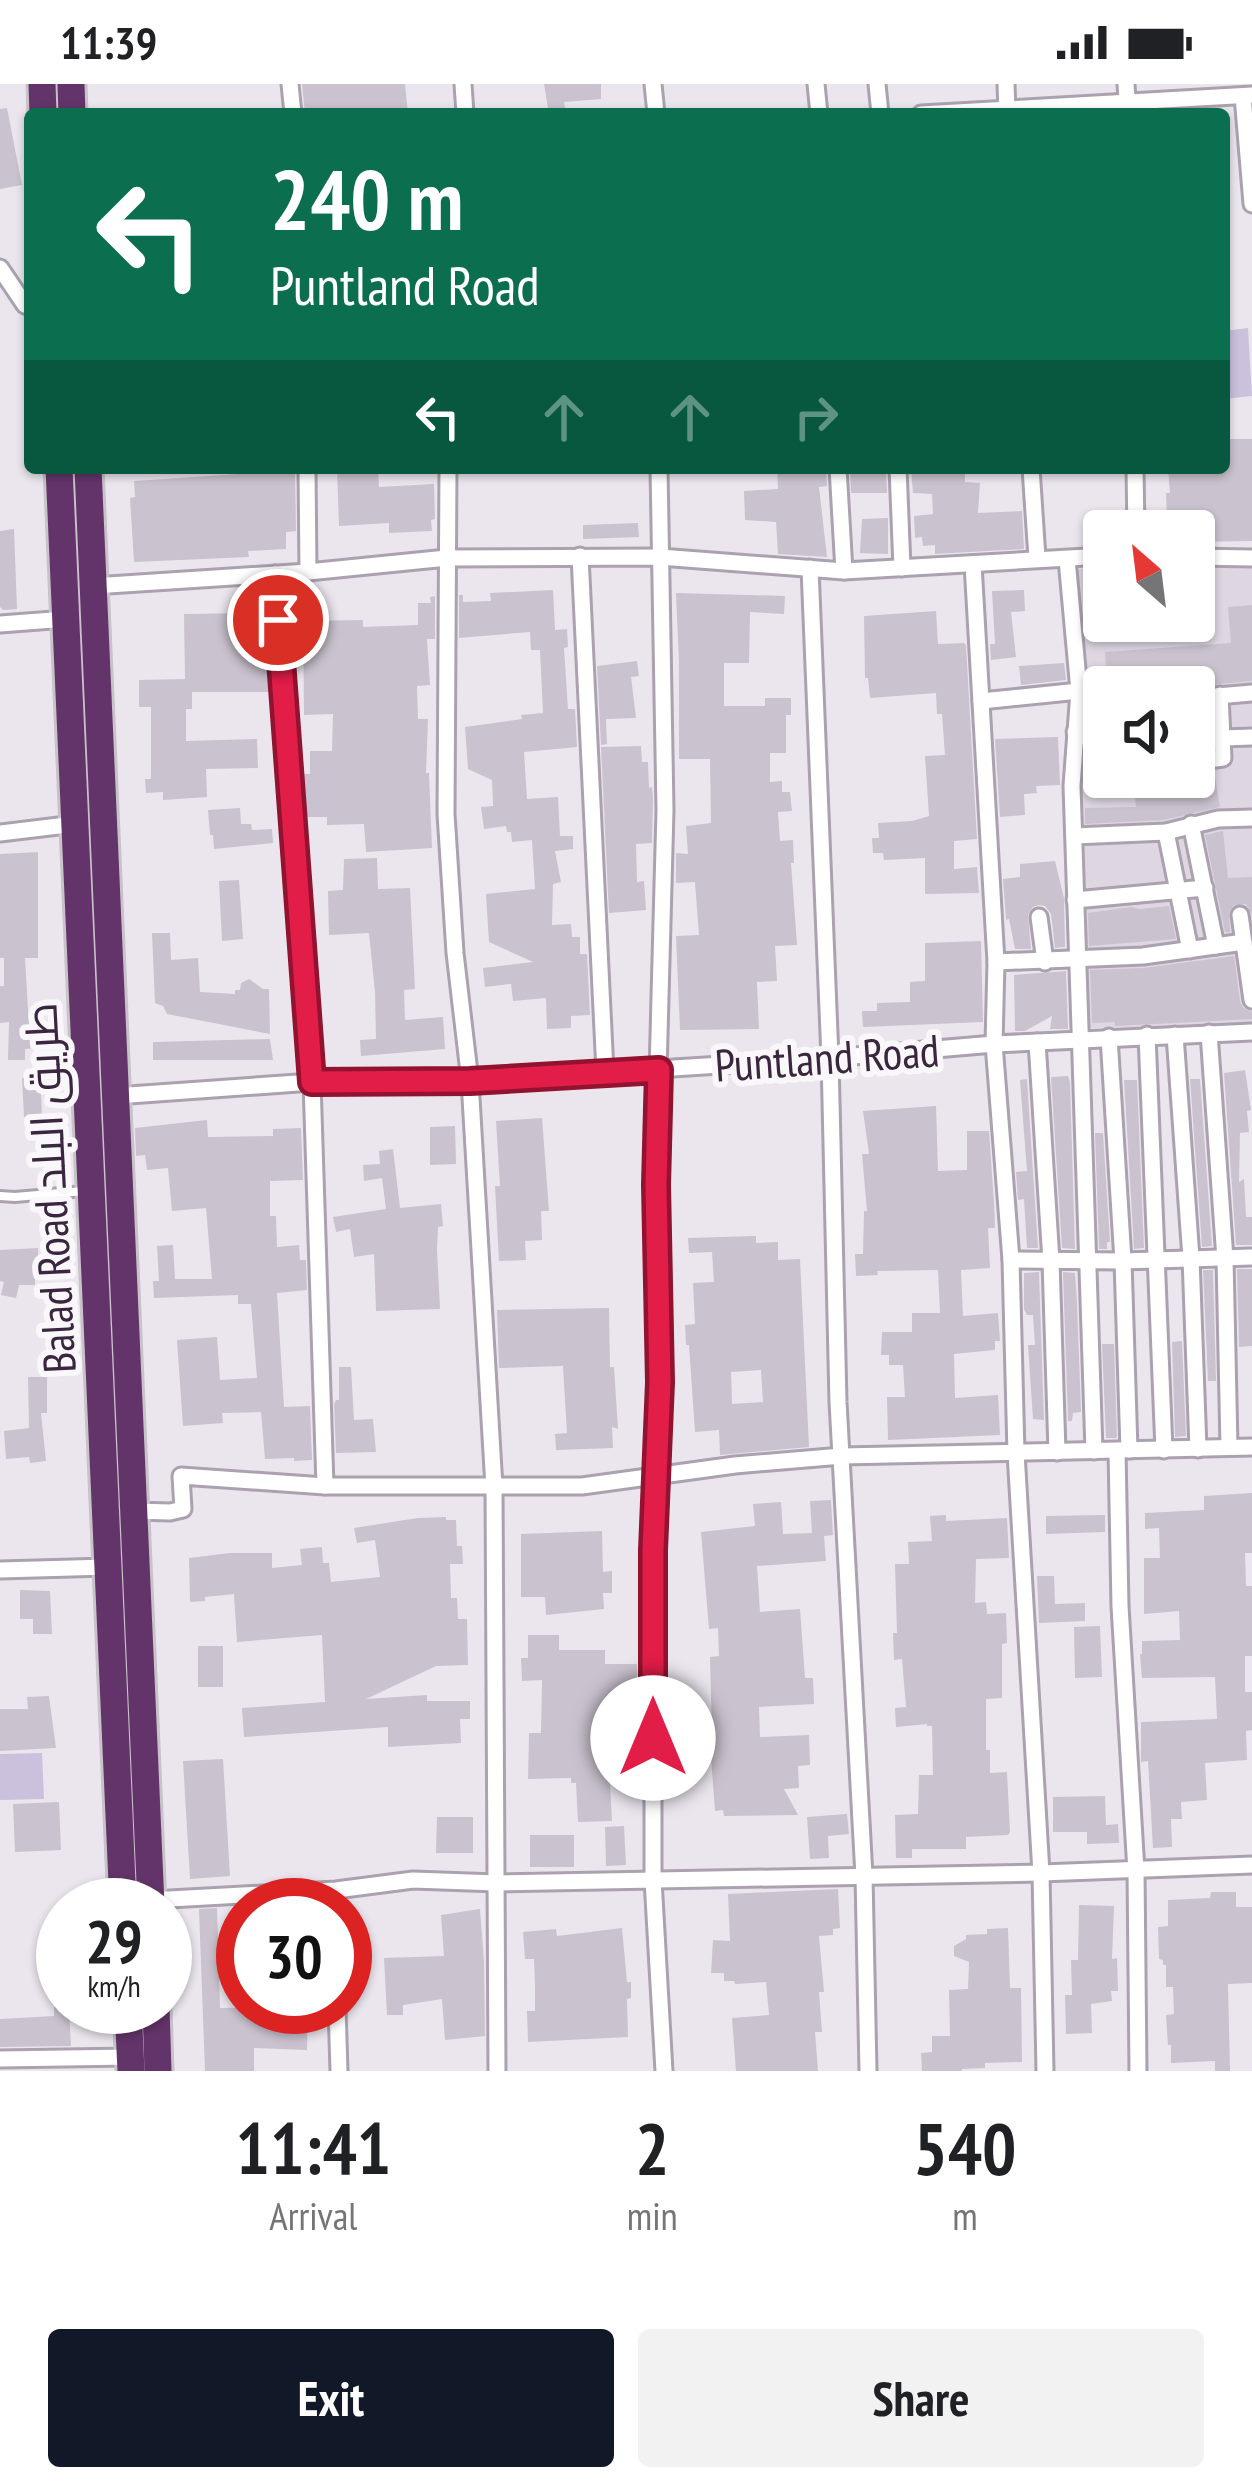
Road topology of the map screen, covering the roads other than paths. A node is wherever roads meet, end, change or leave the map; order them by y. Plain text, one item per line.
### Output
1 (1248, 95) edge
2 (1127, 100) edge
3 (1040, 108) edge
4 (1252, 204) edge
5 (0, 268) edge
6 (24, 302) edge
7 (59, 474) edge
8 (88, 474) edge
9 (307, 474) edge
10 (448, 474) edge
11 (659, 474) edge
12 (838, 474) edge
13 (898, 474) edge
14 (1031, 474) edge
15 (1135, 474) edge
16 (1136, 510) edge
17 (580, 556) junction
18 (660, 556) junction
19 (447, 557) junction
20 (1215, 557) edge
21 (1037, 558) junction
22 (1083, 558) edge
23 (1252, 558) edge
24 (1067, 559) junction
25 (974, 564) junction
26 (810, 568) junction
27 (902, 568) junction
28 (844, 571) junction
29 (308, 572) junction
30 (275, 574) junction
31 (93, 586) junction
32 (66, 619) junction
33 (0, 624) edge
34 (1079, 691) junction
35 (1083, 691) edge
36 (1252, 693) edge
37 (1220, 695) junction
38 (1215, 696) edge
39 (982, 701) junction
40 (1075, 732) junction
41 (1083, 736) edge
42 (1252, 737) edge
43 (1222, 738) junction
44 (1215, 759) edge
45 (1252, 818) edge
46 (75, 824) junction
47 (1191, 824) junction
48 (1166, 832) junction
49 (0, 833) edge
50 (1074, 836) junction
51 (1204, 888) junction
52 (1177, 891) junction
53 (1075, 900) junction
54 (1240, 914) dead end
55 (1039, 917) dead end
56 (1244, 942) junction
57 (1216, 946) junction
58 (1190, 950) junction
59 (1078, 960) junction
60 (996, 962) junction
61 (1045, 962) junction
62 (1252, 1000) edge
63 (1252, 1032) edge
64 (1209, 1033) junction
65 (1147, 1035) junction
66 (1175, 1035) junction
67 (1109, 1037) junction
68 (1079, 1039) junction
69 (1037, 1042) junction
70 (994, 1044) junction
71 (830, 1058) junction
72 (659, 1070) junction
73 (605, 1072) junction
74 (470, 1081) junction
75 (312, 1082) junction
76 (115, 1096) junction
77 (91, 1190) junction
78 (0, 1196) edge
79 (1252, 1257) edge
80 (1191, 1258) junction
81 (1157, 1259) junction
82 (1225, 1259) junction
83 (1011, 1260) junction
84 (1051, 1261) junction
85 (1087, 1261) junction
86 (1123, 1261) junction
87 (1229, 1447) junction
88 (1252, 1447) edge
89 (1198, 1449) junction
90 (1123, 1450) junction
91 (1164, 1450) junction
92 (1094, 1451) junction
93 (1057, 1452) junction
94 (1016, 1453) junction
95 (842, 1456) junction
96 (658, 1475) junction
97 (325, 1486) junction
98 (494, 1486) junction
99 (134, 1510) junction
100 (108, 1568) junction
101 (0, 1570) edge
102 (1252, 1865) edge
103 (1136, 1870) junction
104 (1041, 1873) junction
105 (864, 1876) junction
106 (139, 1878) edge
107 (141, 1878) edge
108 (653, 1880) junction
109 (497, 1883) junction
110 (372, 1889) edge
111 (129, 2034) edge
112 (157, 2034) edge
113 (338, 2034) edge
114 (0, 2059) edge
115 (130, 2064) edge
116 (158, 2071) edge
117 (339, 2071) edge
118 (496, 2071) edge
119 (664, 2071) edge
120 (868, 2071) edge
121 (1045, 2071) edge
122 (1138, 2071) edge

1 - 2 street
1 - 4 street
2 - 3 street
5 - 6 street
7 - 32 highway, Balad Road طريق البلد
8 - 31 highway, Balad Road طريق البلد
9 - 29 street
10 - 19 street
11 - 18 street
12 - 28 street
13 - 27 street
14 - 21 street
15 - 16 street
17 - 18 street
17 - 19 street
17 - 73 street
18 - 26 street
18 - 72 street
19 - 29 street
19 - 74 street
20 - 23 street
21 - 24 street
21 - 25 street
22 - 24 street
24 - 34 street
25 - 27 street
25 - 39 street
26 - 28 street
26 - 71 street
27 - 28 street
29 - 30 street
30 - 31 street
30 - 75 street
31 - 76 highway, Balad Road طريق البلد
32 - 33 street
32 - 46 highway, Balad Road طريق البلد
34 - 35 street
34 - 39 street
34 - 40 street
36 - 37 street
37 - 38 street
37 - 43 street
39 - 60 street
40 - 41 street
40 - 50 street
42 - 43 street
43 - 44 street
45 - 47 street
46 - 49 street
46 - 77 highway, Balad Road طريق البلد
47 - 48 street
47 - 51 street
48 - 50 street
48 - 52 street
50 - 53 street
51 - 52 street
51 - 57 street
52 - 53 street
52 - 58 street
53 - 59 street
54 - 56 street
55 - 61 street
56 - 57 street
56 - 62 street
57 - 58 street
58 - 59 street
59 - 61 street
59 - 68 street
60 - 61 street
60 - 70 street
63 - 64 street, Puntland Road
64 - 66 street, Puntland Road
64 - 82 street
65 - 66 street, Puntland Road
65 - 67 street, Puntland Road
65 - 81 street
66 - 80 street
67 - 68 street, Puntland Road
67 - 86 street
68 - 69 street, Puntland Road
68 - 85 street
69 - 70 street, Puntland Road
69 - 84 street
70 - 71 street, Puntland Road
70 - 83 street
71 - 72 street, Puntland Road
71 - 95 street
72 - 73 street, Puntland Road
72 - 96 street
73 - 74 street, Puntland Road
74 - 75 street, Puntland Road
74 - 98 street
75 - 76 street, Puntland Road
75 - 97 street
76 - 99 highway, Balad Road طريق البلد
77 - 78 lane
77 - 100 highway, Balad Road طريق البلد
79 - 82 street
80 - 81 street
80 - 82 street
80 - 89 street
81 - 86 street
81 - 91 street
82 - 87 street
83 - 84 street
83 - 94 street
84 - 85 street
84 - 93 street
85 - 86 street
85 - 92 street
86 - 90 street
87 - 88 street
87 - 89 street
89 - 91 street
90 - 91 street
90 - 92 street
90 - 103 street
92 - 93 street
93 - 94 street
94 - 95 street
94 - 104 street
95 - 96 street
95 - 105 street
96 - 98 street
96 - 108 street
97 - 98 street
97 - 99 street
98 - 109 street
99 - 107 highway, Balad Road طريق البلد
100 - 101 street
100 - 106 highway, Balad Road طريق البلد
102 - 103 street
103 - 104 street
103 - 122 street
104 - 105 street
104 - 121 street
105 - 108 street
105 - 120 street
108 - 109 street
108 - 119 street
109 - 110 street
109 - 118 street
111 - 115 highway
112 - 116 highway
113 - 117 street
114 - 115 street

